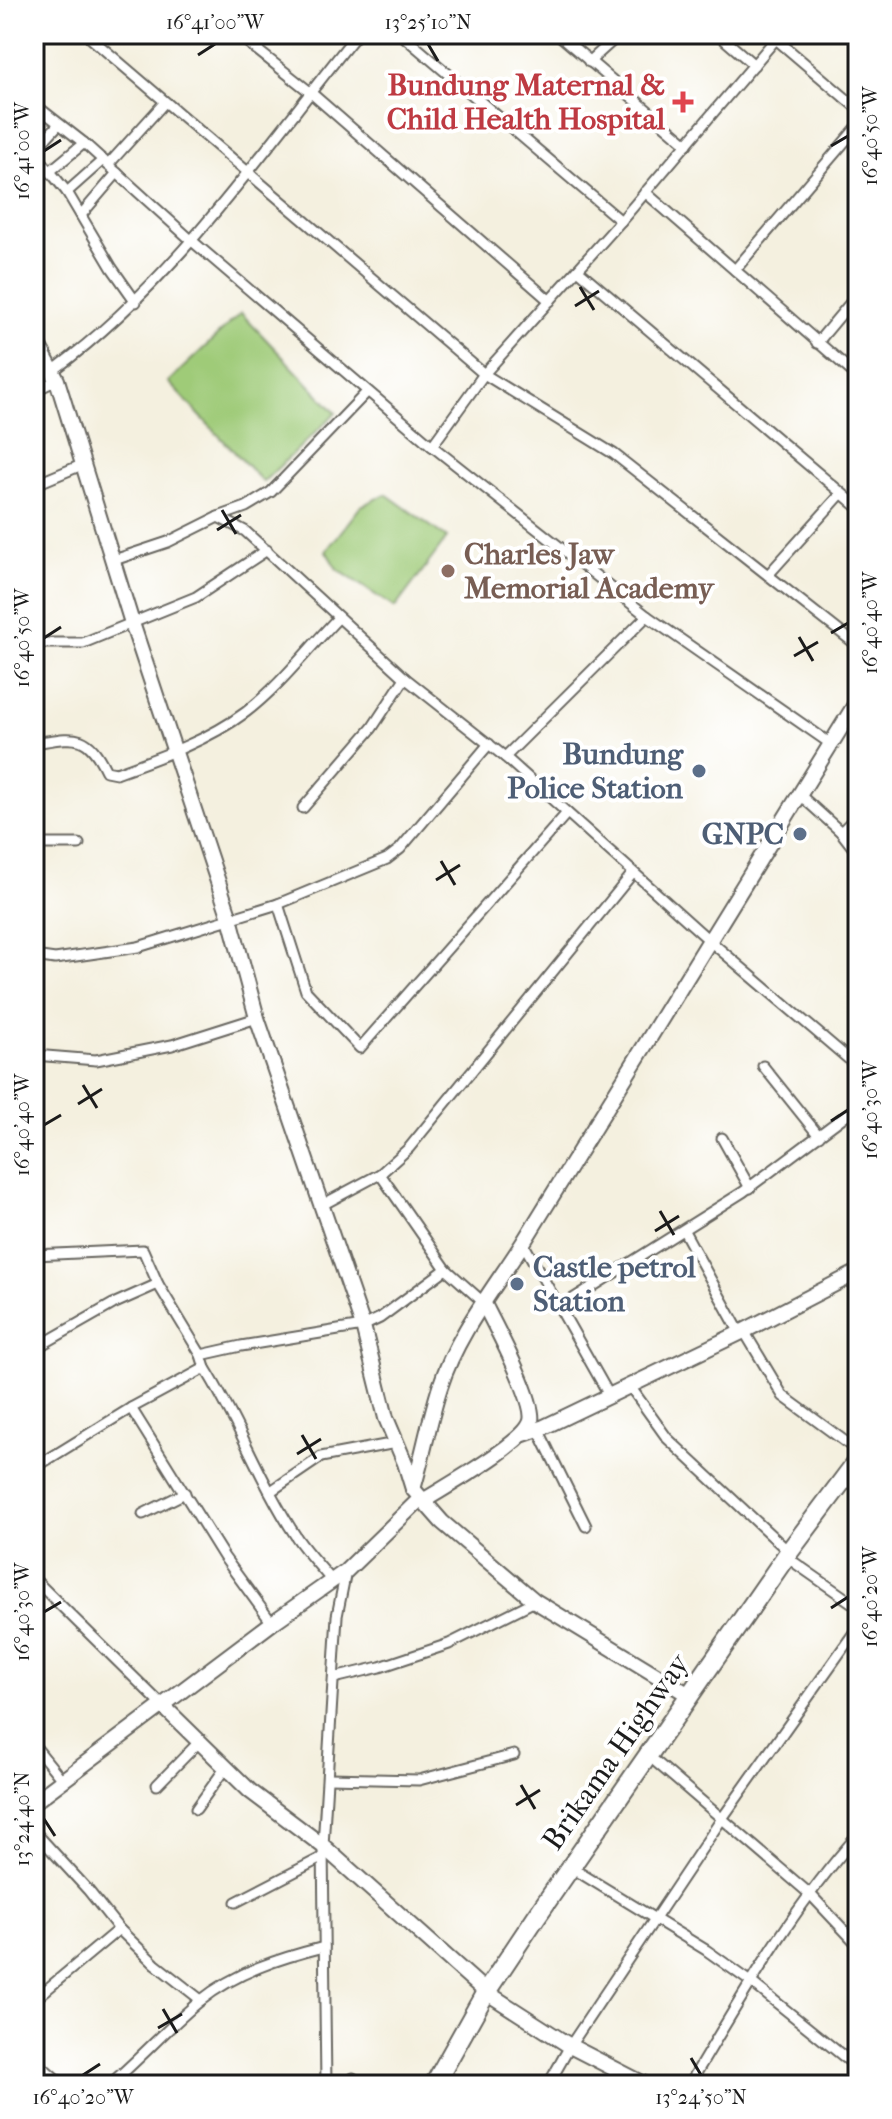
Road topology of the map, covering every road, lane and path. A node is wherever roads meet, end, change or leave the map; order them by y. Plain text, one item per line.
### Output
1 (86, 34) edge
2 (237, 34) edge
3 (357, 34) edge
4 (401, 34) edge
5 (558, 34) edge
6 (620, 34) edge
7 (718, 34) edge
8 (778, 37) edge
9 (589, 62) junction
10 (754, 65) junction
11 (310, 92) junction
12 (165, 102) junction
13 (34, 104) edge
14 (858, 109) edge
15 (59, 124) junction
16 (858, 126) edge
17 (84, 143) junction
18 (687, 144) junction
19 (34, 151) edge
20 (106, 162) junction
21 (49, 172) junction
22 (117, 173) junction
23 (247, 173) junction
24 (67, 192) junction
25 (645, 192) junction
26 (81, 215) junction
27 (621, 221) junction
28 (191, 240) junction
29 (578, 270) junction
30 (735, 270) junction
31 (858, 294) edge
32 (550, 301) junction
33 (136, 302) junction
34 (34, 337) edge
35 (817, 343) junction
36 (484, 374) junction
37 (56, 375) junction
38 (858, 377) edge
39 (34, 391) edge
40 (367, 392) junction
41 (432, 446) junction
42 (84, 464) junction
43 (34, 485) edge
44 (841, 494) junction
45 (858, 507) edge
46 (218, 517) junction
47 (267, 550) junction
48 (114, 560) junction
49 (768, 575) junction
50 (647, 616) junction
51 (338, 618) junction
52 (132, 623) junction
53 (34, 643) edge
54 (858, 646) edge
55 (405, 678) junction
56 (858, 700) edge
57 (34, 743) edge
58 (489, 744) junction
59 (831, 744) junction
60 (177, 752) junction
61 (505, 757) junction
62 (800, 795) junction
63 (303, 808) dead end
64 (567, 813) junction
65 (858, 815) edge
66 (841, 832) junction
67 (34, 844) edge
68 (79, 844) dead end
69 (858, 854) edge
70 (633, 873) junction
71 (278, 904) junction
72 (230, 918) junction
73 (710, 941) junction
74 (34, 956) edge
75 (257, 1018) junction
76 (34, 1055) edge
77 (763, 1066) dead end
78 (858, 1067) edge
79 (858, 1106) edge
80 (819, 1136) junction
81 (722, 1138) dead end
82 (380, 1174) junction
83 (750, 1188) junction
84 (322, 1205) junction
85 (684, 1231) junction
86 (523, 1243) junction
87 (34, 1255) edge
88 (446, 1269) junction
89 (858, 1272) edge
90 (158, 1284) junction
91 (483, 1302) junction
92 (560, 1307) junction
93 (363, 1326) junction
94 (742, 1332) junction
95 (34, 1349) edge
96 (201, 1355) junction
97 (205, 1368) junction
98 (629, 1385) junction
99 (609, 1395) junction
100 (131, 1408) junction
101 (531, 1432) junction
102 (396, 1443) junction
103 (858, 1451) edge
104 (858, 1460) edge
105 (34, 1468) edge
106 (858, 1477) edge
107 (271, 1491) junction
108 (185, 1493) junction
109 (419, 1496) junction
110 (143, 1514) dead end
111 (586, 1526) dead end
112 (792, 1557) junction
113 (346, 1571) junction
114 (34, 1579) edge
115 (332, 1581) junction
116 (535, 1601) junction
117 (858, 1607) edge
118 (272, 1623) junction
119 (858, 1627) edge
120 (334, 1678) junction
121 (689, 1695) junction
122 (163, 1706) junction
123 (200, 1741) junction
124 (34, 1745) edge
125 (514, 1755) dead end
126 (656, 1762) junction
127 (226, 1767) junction
128 (329, 1778) junction
129 (63, 1781) junction
130 (157, 1785) dead end
131 (34, 1802) edge
132 (196, 1809) dead end
133 (721, 1820) junction
134 (34, 1831) edge
135 (858, 1835) edge
136 (323, 1851) junction
137 (580, 1873) junction
138 (811, 1895) junction
139 (236, 1902) dead end
140 (654, 1919) junction
141 (119, 1929) junction
142 (858, 1945) edge
143 (324, 1947) junction
144 (751, 1982) junction
145 (491, 1995) junction
146 (34, 2000) edge
147 (201, 2000) junction
148 (570, 2046) junction
149 (34, 2060) edge
150 (858, 2068) edge
151 (353, 2078) dead end
152 (448, 2083) edge
153 (63, 2085) edge
154 (109, 2085) edge
155 (326, 2085) edge
156 (364, 2085) edge
157 (548, 2085) edge
158 (646, 2085) edge
159 (689, 2085) edge

1 - 12 street
2 - 11 street
3 - 11 street
4 - 27 street
5 - 9 street
6 - 9 street
7 - 10 street
8 - 10 street
8 - 14 street
9 - 18 street
10 - 18 street
11 - 23 street
11 - 32 street
12 - 20 street
12 - 23 street
13 - 15 street
15 - 17 street
15 - 19 street
16 - 30 street
17 - 20 street
17 - 21 street
18 - 25 street
19 - 21 street
20 - 22 street
20 - 24 street
21 - 24 street
22 - 26 street
22 - 28 street
23 - 28 street
23 - 36 street
24 - 26 street
25 - 27 street
25 - 30 street
26 - 33 street
27 - 29 street
28 - 33 street
28 - 40 street
29 - 32 street
29 - 44 street
30 - 35 street
31 - 35 street
32 - 36 street
33 - 37 street
34 - 37 street
35 - 38 street
36 - 41 street
36 - 49 street
37 - 39 street
37 - 42 street
40 - 41 street
40 - 46 street
41 - 50 street
42 - 43 street
42 - 48 street
44 - 45 street
44 - 49 street
46 - 47 street
46 - 48 street
47 - 51 street
47 - 52 street
48 - 52 street
49 - 54 street
50 - 59 street
50 - 61 street
51 - 55 street
51 - 60 street
52 - 53 street
52 - 60 street
55 - 58 street
55 - 63 street
56 - 59 street
57 - 60 street
58 - 61 street
58 - 71 street
59 - 62 street
60 - 72 street
61 - 64 street
62 - 66 street
62 - 73 street
64 - 70 street
64 - 71 street
65 - 66 street
66 - 69 street
67 - 68 street
70 - 73 street
70 - 82 street
71 - 72 street
72 - 74 street
72 - 75 street
73 - 78 street
73 - 86 street
75 - 76 street
75 - 84 street
77 - 80 street
79 - 80 street
80 - 83 street
81 - 83 street
82 - 84 street
82 - 88 street
83 - 85 street
84 - 93 street
85 - 92 street
85 - 94 street
86 - 91 street
86 - 92 street
87 - 90 street
88 - 91 street
88 - 93 street
89 - 94 street
90 - 95 street
90 - 96 street
91 - 101 street
91 - 109 street
92 - 99 street
93 - 96 street
93 - 102 street
94 - 98 street
94 - 103 street
96 - 97 street
97 - 100 street
97 - 107 street
98 - 99 street
98 - 112 street
99 - 101 street
100 - 105 street
100 - 108 street
101 - 109 street
101 - 111 street
102 - 107 street
102 - 109 street
104 - 112 highway, Brikama Highway
106 - 112 highway, Brikama Highway
107 - 115 street
108 - 110 street
108 - 118 street
109 - 113 street
109 - 116 street
112 - 117 street
112 - 121 highway, Brikama Highway
112 - 126 highway, Brikama Highway
113 - 115 street
113 - 120 street
114 - 122 street
115 - 118 street
116 - 120 street
116 - 121 street
118 - 122 street
119 - 133 street
120 - 128 street
121 - 145 highway, Brikama Highway
122 - 123 street
122 - 129 street
123 - 127 street
123 - 130 street
124 - 129 street
125 - 128 street
126 - 133 street
126 - 137 highway, Brikama Highway
127 - 132 street
127 - 136 street
128 - 136 street
129 - 131 street
133 - 138 street
133 - 140 street
134 - 141 street
135 - 138 street
136 - 139 street
136 - 143 street
136 - 145 street
137 - 140 street
137 - 145 highway, Brikama Highway
138 - 142 street
138 - 144 street
140 - 144 street
140 - 148 street
141 - 146 street
141 - 147 street
143 - 147 street
143 - 155 street
144 - 150 street
144 - 159 street
145 - 148 street
145 - 152 highway, Brikama Highway
147 - 154 street
148 - 157 street
148 - 158 street
149 - 153 street
151 - 156 street

